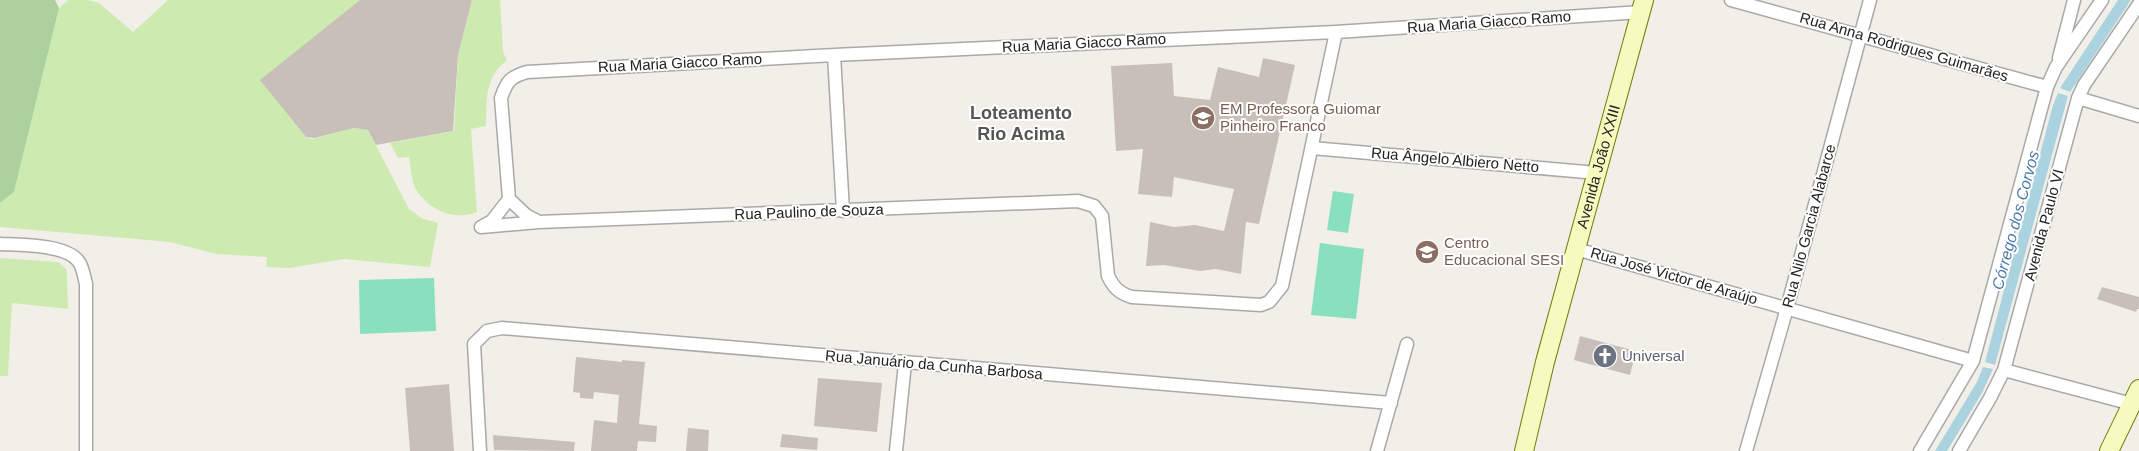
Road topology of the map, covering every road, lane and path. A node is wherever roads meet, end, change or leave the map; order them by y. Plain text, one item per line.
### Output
1 (1731, 0) edge
2 (1870, 0) edge
3 (2074, 0) edge
4 (2102, 0) edge
5 (2139, 4) edge
6 (1643, 6) edge
7 (1336, 32) junction
8 (1860, 35) junction
9 (834, 55) junction
10 (2056, 67) junction
11 (2047, 87) junction
12 (2078, 98) junction
13 (2139, 116) edge
14 (1312, 148) junction
15 (1597, 173) junction
16 (509, 199) junction
17 (843, 211) junction
18 (539, 222) junction
19 (0, 244) edge
20 (1576, 249) junction
21 (1787, 308) junction
22 (1407, 344) dead end
23 (1973, 361) junction
24 (906, 363) junction
25 (2004, 370) junction
26 (2135, 396) edge
27 (1391, 403) junction
28 (86, 451) edge
29 (480, 451) edge
30 (896, 451) edge
31 (1376, 451) edge
32 (1524, 451) edge
33 (1746, 451) edge
34 (1920, 451) edge
35 (1959, 451) edge
36 (2109, 451) edge

1 - 8 street, Rua Anna Rodrigues Guimarães
2 - 8 street, Rua Nilo Garcia Alabarce
3 - 10 street
4 - 10 street
5 - 12 street, Avenida Paulo VI
6 - 7 street, Rua Maria Giacco Ramo
6 - 15 main road, Avenida João XXIII
7 - 9 street, Rua Maria Giacco Ramo
7 - 14 street
8 - 11 street, Rua Anna Rodrigues Guimarães
8 - 21 street, Rua Nilo Garcia Alabarce
9 - 16 street, Rua Maria Giacco Ramo
9 - 17 street
10 - 11 street
11 - 23 street
12 - 13 street
12 - 25 street, Avenida Paulo VI
14 - 15 street, Rua Ângelo Albiero Netto
14 - 17 street, Rua Paulino de Souza
15 - 20 main road, Avenida João XXIII
16 - 18 street
16 - 18 street, Rua Paulino de Souza
17 - 18 street, Rua Paulino de Souza
19 - 28 street
20 - 21 street, Rua José Victor de Araújo
20 - 32 main road, Avenida João XXIII
21 - 23 street, Rua José Victor de Araújo
21 - 33 street, Rua Nilo Garcia Alabarce
22 - 27 street
23 - 34 street
24 - 27 street, Rua Januário da Cunha Barbosa
24 - 29 street, Rua Januário da Cunha Barbosa
24 - 30 street
25 - 26 street
25 - 35 street, Avenida Paulo VI
26 - 36 main road
27 - 31 street

